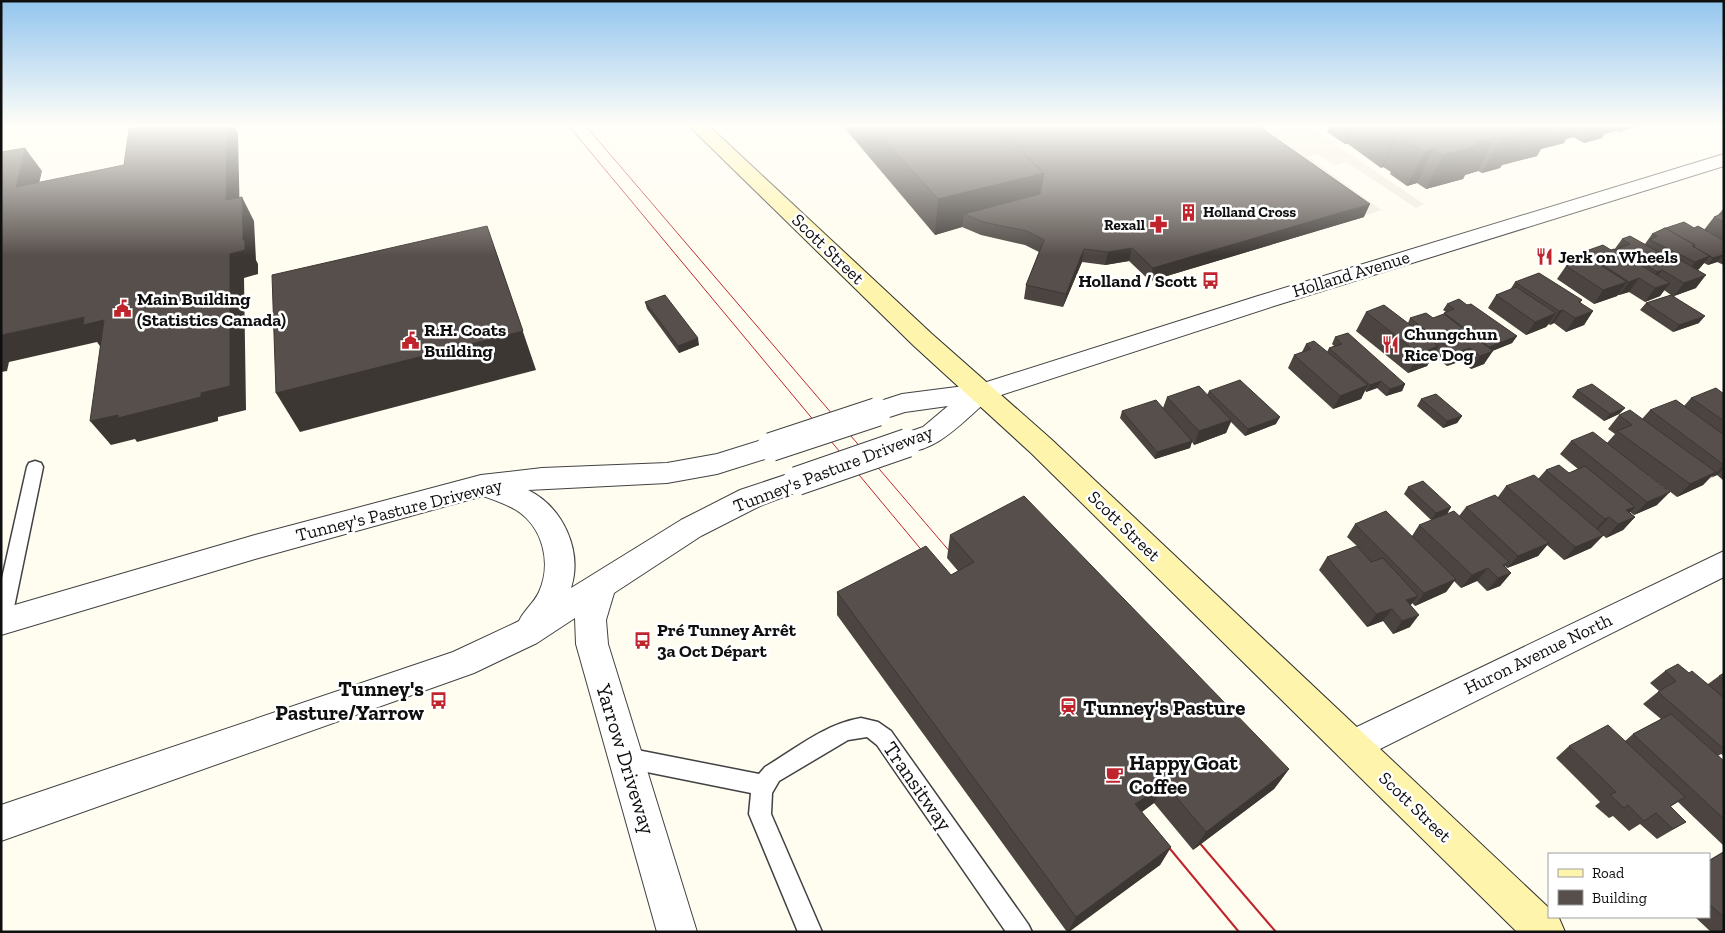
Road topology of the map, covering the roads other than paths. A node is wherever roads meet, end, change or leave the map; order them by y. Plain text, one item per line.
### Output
1 (744, 169) edge
2 (1696, 169) edge
3 (980, 393) junction
4 (35, 467) dead end
5 (481, 486) junction
6 (1724, 563) edge
7 (601, 586) junction
8 (2, 622) edge
9 (526, 632) junction
10 (1352, 746) junction
11 (627, 758) junction
12 (764, 785) junction
13 (1, 823) edge
14 (677, 932) edge
15 (810, 932) edge
16 (1020, 932) edge
17 (1545, 932) edge

1 - 3 main road, Scott Street
2 - 3 street, Holland Avenue
3 - 5 street, Tunney's Pasture Driveway, bridge
3 - 7 street, Tunney's Pasture Driveway, bridge
3 - 10 main road, Scott Street
4 - 8 lane
5 - 8 street, Tunney's Pasture Driveway
5 - 9 street
6 - 10 street, Huron Avenue North
7 - 9 street, Tunney's Pasture Driveway
7 - 11 street, Yarrow Driveway
9 - 13 street, Tunney's Pasture Driveway
10 - 17 main road, Scott Street
11 - 12 lane
11 - 14 street, Yarrow Driveway
12 - 15 lane
12 - 16 lane, Transitway

